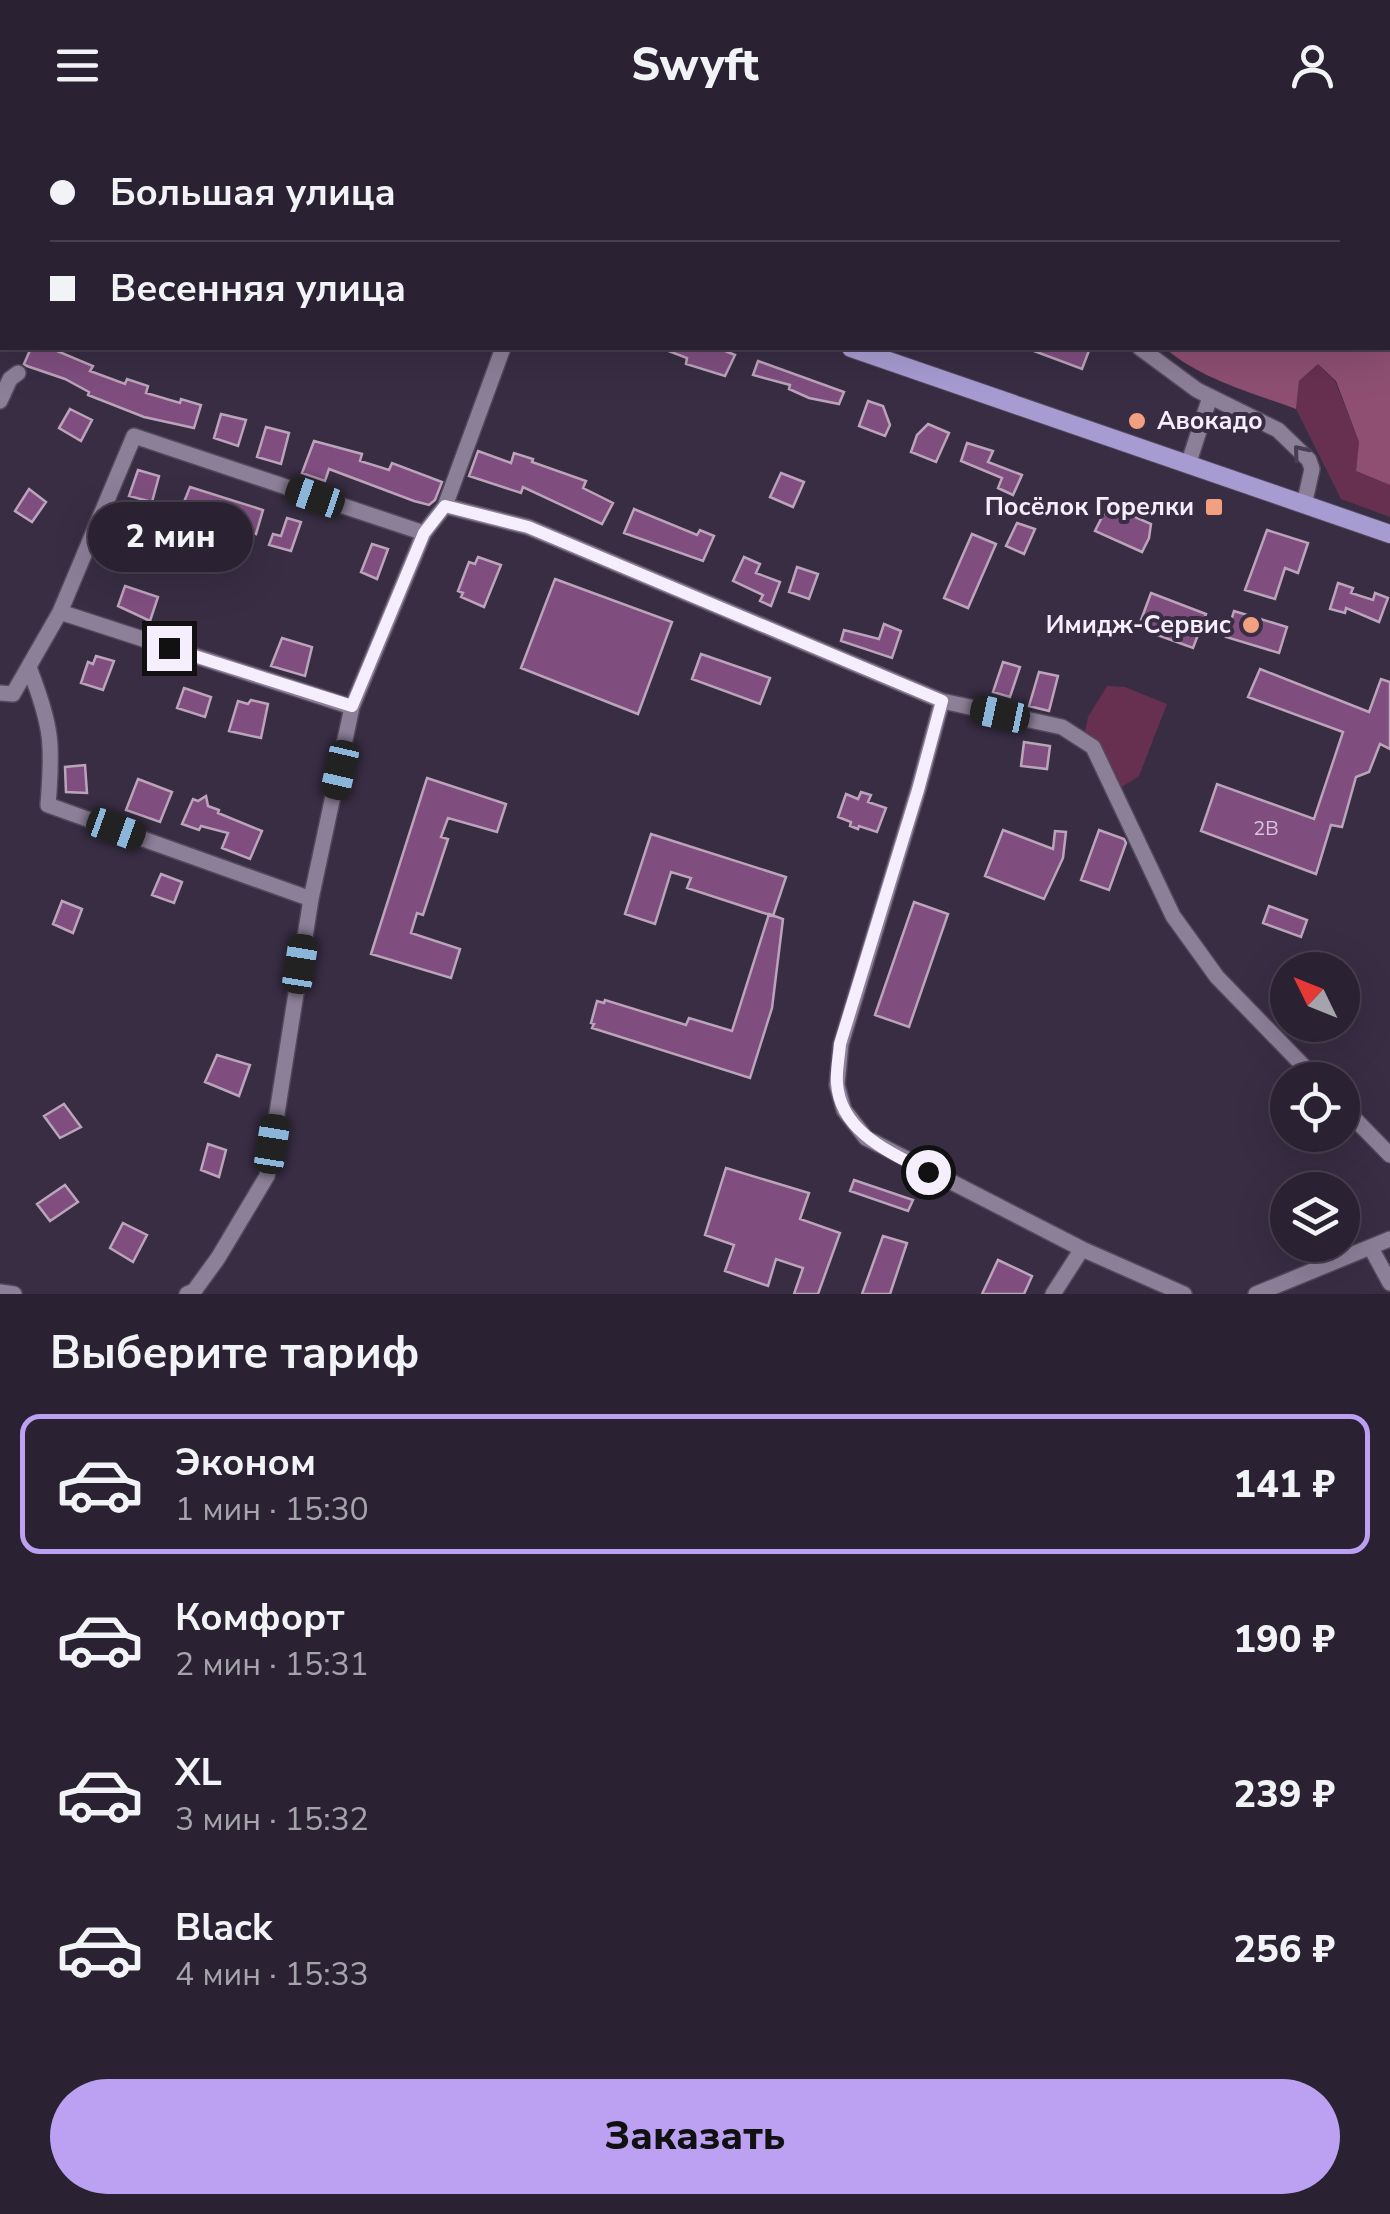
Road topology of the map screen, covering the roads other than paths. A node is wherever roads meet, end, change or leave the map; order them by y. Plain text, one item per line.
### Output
1 (503, 350) edge
2 (857, 350) edge
3 (1143, 350) edge
4 (18, 373) dead end
5 (1210, 397) junction
6 (0, 401) edge
7 (1188, 465) junction
8 (1304, 505) junction
9 (445, 506) junction
10 (424, 533) junction
11 (1390, 534) edge
12 (60, 612) junction
13 (30, 670) junction
14 (0, 693) edge
15 (942, 701) junction
16 (352, 706) junction
17 (311, 899) junction
18 (1299, 1062) edge
19 (1360, 1124) edge
20 (1390, 1154) edge
21 (1390, 1238) edge
22 (1371, 1248) junction
23 (1082, 1249) junction
24 (1390, 1283) edge
25 (0, 1292) edge
26 (191, 1293) edge
27 (14, 1294) edge
28 (1053, 1294) edge
29 (1184, 1294) edge
30 (1256, 1294) edge

1 - 9 street
2 - 7 main road
3 - 5 street
4 - 6 street
5 - 7 street
8 -> 5 street
7 - 8 main road
8 - 11 main road
9 - 10 street
9 - 15 street
10 - 12 street
10 - 16 street
12 - 13 street
12 - 16 street
13 - 14 street
13 - 17 street
15 - 18 street
15 - 23 street
16 - 17 street
17 - 26 street
19 - 20 street
21 - 22 street
22 - 24 street
22 - 30 street
23 - 28 street
23 - 29 street
25 - 27 street

